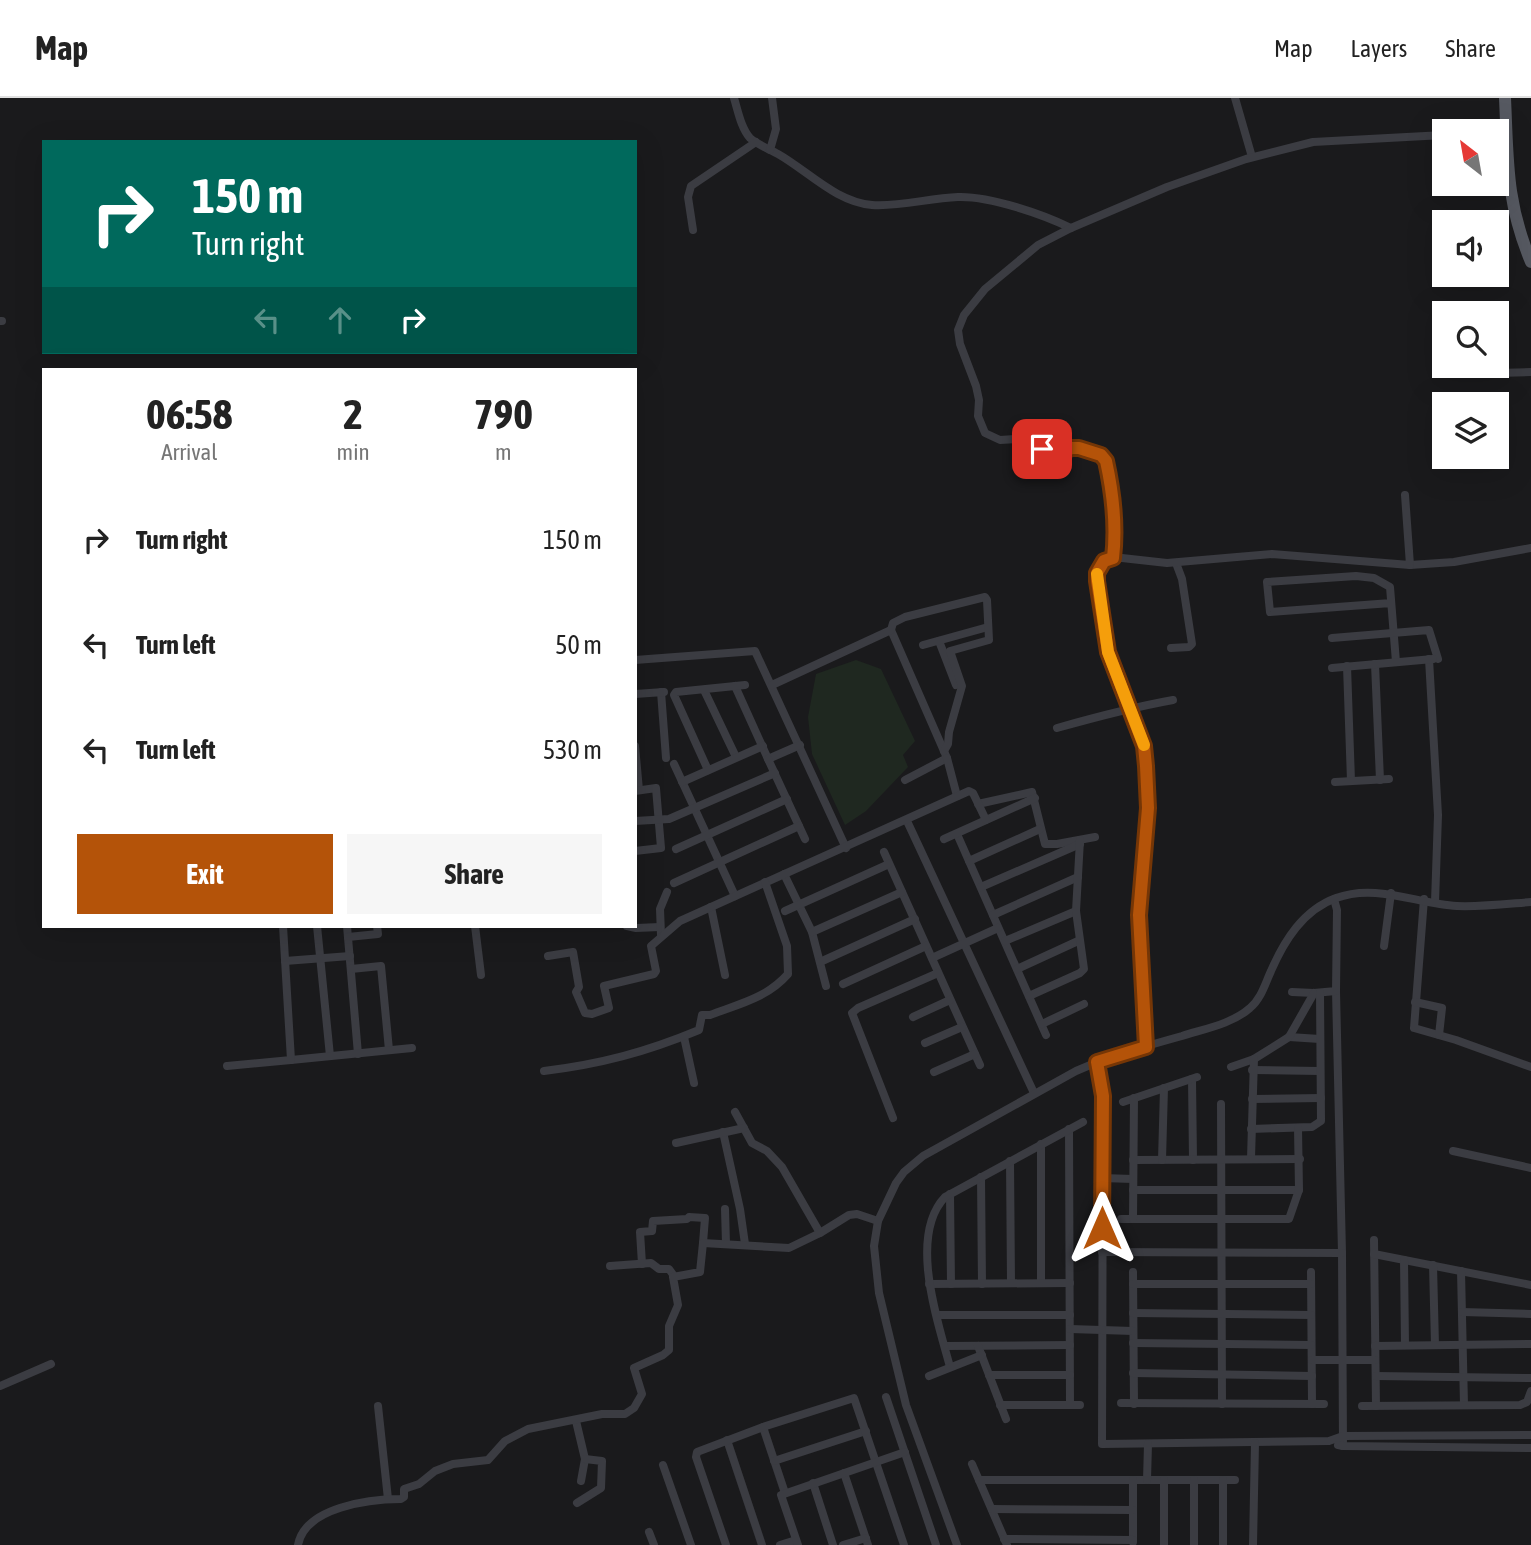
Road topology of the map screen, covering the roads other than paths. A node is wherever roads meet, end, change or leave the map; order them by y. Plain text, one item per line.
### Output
1 (734, 98) edge
2 (772, 98) edge
3 (1235, 98) edge
4 (1506, 98) edge
5 (1504, 119) edge
6 (1432, 135) edge
7 (756, 142) junction
8 (770, 150) junction
9 (1252, 157) junction
10 (1509, 185) edge
11 (1072, 228) junction
12 (693, 230) dead end
13 (1531, 262) edge
14 (1531, 372) edge
15 (1509, 373) edge
16 (1405, 495) dead end
17 (1528, 549) edge
18 (1113, 558) junction
19 (1176, 563) junction
20 (1410, 565) junction
21 (1391, 603) junction
22 (988, 627) junction
23 (891, 629) junction
24 (1393, 633) junction
25 (1332, 638) dead end
26 (939, 641) junction
27 (923, 645) dead end
28 (1171, 648) dead end
29 (1436, 659) junction
30 (637, 660) edge
31 (1396, 662) junction
32 (1375, 664) junction
33 (1346, 666) junction
34 (1332, 668) dead end
35 (745, 685) dead end
36 (772, 685) junction
37 (735, 686) junction
38 (704, 690) junction
39 (637, 694) edge
40 (960, 694) junction
41 (1174, 700) dead end
42 (1129, 708) junction
43 (1057, 728) dead end
44 (800, 745) junction
45 (763, 746) junction
46 (946, 755) junction
47 (736, 757) junction
48 (666, 758) dead end
49 (768, 759) junction
50 (674, 764) dead end
51 (708, 770) junction
52 (775, 773) junction
53 (905, 780) dead end
54 (682, 782) junction
55 (1335, 782) dead end
56 (1351, 782) junction
57 (637, 790) edge
58 (957, 796) junction
59 (1035, 798) junction
60 (787, 799) junction
61 (978, 804) junction
62 (694, 809) junction
63 (659, 819) junction
64 (986, 820) junction
65 (637, 821) edge
66 (907, 821) junction
67 (799, 826) junction
68 (1041, 829) junction
69 (957, 834) junction
70 (706, 835) junction
71 (1095, 836) dead end
72 (805, 839) dead end
73 (944, 839) dead end
74 (1080, 842) junction
75 (846, 848) junction
76 (676, 849) dead end
77 (637, 851) edge
78 (884, 852) dead end
79 (719, 862) junction
80 (969, 862) junction
81 (889, 864) junction
82 (784, 874) junction
83 (1078, 877) junction
84 (765, 882) junction
85 (674, 883) dead end
86 (981, 887) junction
87 (667, 892) dead end
88 (902, 892) junction
89 (734, 896) junction
90 (1334, 899) junction
91 (1391, 899) junction
92 (1435, 902) junction
93 (1531, 902) edge
94 (1424, 904) junction
95 (799, 905) junction
96 (711, 907) junction
97 (785, 911) dead end
98 (1076, 911) junction
99 (993, 915) junction
100 (915, 919) junction
101 (283, 928) edge
102 (317, 928) edge
103 (347, 928) edge
104 (377, 928) edge
105 (475, 928) edge
106 (636, 928) edge
107 (998, 928) junction
108 (661, 931) junction
109 (811, 932) junction
110 (348, 937) junction
111 (1078, 941) junction
112 (1006, 942) junction
113 (964, 943) junction
114 (926, 946) junction
115 (1384, 947) dead end
116 (350, 956) junction
117 (548, 956) dead end
118 (321, 958) junction
119 (932, 958) junction
120 (285, 961) junction
121 (820, 962) junction
122 (351, 969) junction
123 (1017, 969) junction
124 (938, 973) junction
125 (481, 975) dead end
126 (725, 975) dead end
127 (843, 984) dead end
128 (826, 986) dead end
129 (1336, 991) junction
130 (1292, 992) dead end
131 (1317, 993) junction
132 (1029, 996) junction
133 (950, 1000) junction
134 (1415, 1002) junction
135 (1084, 1004) dead end
136 (913, 1017) dead end
137 (1042, 1024) junction
138 (962, 1027) junction
139 (1046, 1035) dead end
140 (1439, 1035) junction
141 (684, 1037) junction
142 (1289, 1037) junction
143 (1320, 1039) junction
144 (925, 1043) dead end
145 (1146, 1047) junction
146 (412, 1048) dead end
147 (389, 1051) junction
148 (358, 1054) junction
149 (975, 1054) junction
150 (330, 1056) junction
151 (1254, 1059) junction
152 (291, 1060) junction
153 (980, 1065) dead end
154 (227, 1066) dead end
155 (1098, 1066) junction
156 (1231, 1067) dead end
157 (1531, 1067) edge
158 (1252, 1070) junction
159 (544, 1071) dead end
160 (1320, 1071) junction
161 (934, 1072) dead end
162 (694, 1083) dead end
163 (1164, 1088) junction
164 (1034, 1093) junction
165 (1134, 1098) junction
166 (1321, 1098) junction
167 (1252, 1099) junction
168 (1123, 1102) dead end
169 (1222, 1104) dead end
170 (735, 1112) dead end
171 (893, 1118) dead end
172 (1083, 1122) dead end
173 (744, 1128) junction
174 (1298, 1128) junction
175 (1069, 1129) junction
176 (1251, 1129) junction
177 (723, 1132) junction
178 (676, 1143) dead end
179 (1041, 1144) junction
180 (1453, 1151) dead end
181 (1251, 1158) junction
182 (1300, 1159) junction
183 (1133, 1160) junction
184 (1162, 1160) junction
185 (1193, 1160) junction
186 (1222, 1160) junction
187 (1010, 1161) junction
188 (1531, 1168) edge
189 (981, 1177) junction
190 (1102, 1178) junction
191 (1133, 1179) junction
192 (1133, 1190) junction
193 (1222, 1190) junction
194 (1299, 1190) junction
195 (950, 1194) junction
196 (725, 1209) dead end
197 (1121, 1219) dead end
198 (1133, 1219) junction
199 (1222, 1219) junction
200 (878, 1221) junction
201 (820, 1233) junction
202 (1374, 1240) dead end
203 (703, 1243) junction
204 (726, 1244) junction
205 (745, 1244) junction
206 (1102, 1252) junction
207 (1222, 1252) junction
208 (1342, 1253) junction
209 (1374, 1254) junction
210 (1404, 1260) junction
211 (642, 1264) junction
212 (1433, 1265) junction
213 (610, 1266) dead end
214 (1461, 1271) junction
215 (1133, 1272) dead end
216 (1311, 1272) dead end
217 (674, 1276) junction
218 (951, 1283) junction
219 (982, 1283) junction
220 (1011, 1283) junction
221 (1041, 1283) junction
222 (1070, 1283) junction
223 (929, 1284) junction
224 (1133, 1284) junction
225 (1222, 1284) junction
226 (1311, 1284) junction
227 (1531, 1285) edge
228 (1462, 1312) junction
229 (1133, 1313) junction
230 (1222, 1314) junction
231 (1531, 1314) edge
232 (937, 1315) junction
233 (1070, 1315) junction
234 (1311, 1315) junction
235 (1070, 1329) junction
236 (1102, 1329) junction
237 (1133, 1331) junction
238 (1133, 1343) junction
239 (1222, 1344) junction
240 (1531, 1344) edge
241 (1070, 1345) junction
242 (1311, 1345) junction
243 (1405, 1345) junction
244 (1435, 1345) junction
245 (1463, 1345) junction
246 (945, 1346) junction
247 (978, 1346) junction
248 (1375, 1346) junction
249 (982, 1355) junction
250 (1312, 1360) junction
251 (1343, 1360) junction
252 (1375, 1360) junction
253 (51, 1364) dead end
254 (950, 1367) junction
255 (1133, 1373) junction
256 (1070, 1375) junction
257 (1222, 1375) junction
258 (929, 1376) dead end
259 (989, 1376) junction
260 (1312, 1376) junction
261 (1376, 1376) junction
262 (1464, 1377) junction
263 (1531, 1378) edge
264 (0, 1386) edge
265 (1531, 1391) edge
266 (886, 1397) dead end
267 (1121, 1404) dead end
268 (1134, 1404) junction
269 (1222, 1404) junction
270 (1312, 1404) junction
271 (1324, 1404) dead end
272 (1000, 1405) junction
273 (1464, 1405) junction
274 (378, 1406) dead end
275 (1362, 1406) dead end
276 (1376, 1406) junction
277 (1006, 1419) dead end
278 (576, 1421) junction
279 (763, 1427) junction
280 (866, 1431) junction
281 (1531, 1435) edge
282 (1343, 1436) junction
283 (727, 1440) junction
284 (1329, 1441) junction
285 (1255, 1443) junction
286 (1148, 1444) junction
287 (1343, 1446) junction
288 (1531, 1448) edge
289 (905, 1452) junction
290 (585, 1459) junction
291 (774, 1461) junction
292 (876, 1462) junction
293 (972, 1464) dead end
294 (663, 1465) dead end
295 (844, 1473) junction
296 (979, 1480) junction
297 (1133, 1480) junction
298 (1147, 1480) junction
299 (1164, 1480) junction
300 (1194, 1480) junction
301 (1223, 1480) junction
302 (1235, 1480) dead end
303 (581, 1481) dead end
304 (813, 1483) junction
305 (785, 1493) junction
306 (388, 1499) junction
307 (577, 1503) dead end
308 (992, 1509) junction
309 (1133, 1510) junction
310 (649, 1532) dead end
311 (867, 1541) edge
312 (797, 1542) edge
313 (1006, 1542) edge
314 (1133, 1542) edge
315 (298, 1545) edge
316 (654, 1545) edge
317 (691, 1545) edge
318 (726, 1545) edge
319 (762, 1545) edge
320 (780, 1545) edge
321 (833, 1545) edge
322 (843, 1545) edge
323 (904, 1545) edge
324 (936, 1545) edge
325 (957, 1545) edge
326 (1164, 1545) edge
327 (1194, 1545) edge
328 (1223, 1545) edge
329 (1253, 1545) edge

1 - 7 street
2 - 8 street
3 - 9 street
4 - 5 main road
6 - 9 street
7 - 8 street
7 - 12 street
8 - 11 street
9 - 11 street
10 - 13 main road
11 - 18 street
14 - 15 street
16 - 20 street
17 - 20 street
18 - 19 street
18 - 42 street
19 - 20 street
19 - 28 street
21 - 21 street
21 - 24 street
22 - 23 street
22 - 26 street
22 - 40 street
23 - 36 street
23 - 46 street
24 - 25 street
24 - 29 street
24 - 31 street
26 - 27 street
26 - 40 street
29 - 31 street
29 - 92 street
30 - 36 street
31 - 32 street
32 - 33 street
32 - 56 street
33 - 34 street
33 - 56 street
35 - 37 street
36 - 44 street
37 - 38 street
37 - 45 street
38 - 47 street
38 - 51 street
39 - 48 street
40 - 46 street
41 - 42 street
42 - 43 street
42 - 145 street
44 - 49 street
44 - 75 street
45 - 47 street
45 - 49 street
46 - 53 street
46 - 58 street
47 - 51 street
49 - 52 street
50 - 54 street
51 - 54 street
52 - 60 street
52 - 62 street
54 - 62 street
55 - 56 street
57 - 63 street
58 - 61 street
58 - 66 street
59 - 61 street
59 - 64 street
59 - 68 street
60 - 67 street
60 - 70 street
61 - 64 street
62 - 63 street
62 - 70 street
63 - 65 street
63 - 77 street
64 - 69 street
66 - 75 street
66 - 113 street
67 - 72 street
67 - 79 street
68 - 74 street
68 - 80 street
69 - 73 street
69 - 80 street
70 - 76 street
70 - 79 street
71 - 74 street
74 - 83 street
74 - 86 street
75 - 82 street
78 - 81 street
79 - 85 street
79 - 89 street
80 - 86 street
81 - 88 street
81 - 95 street
82 - 84 street
82 - 95 street
83 - 98 street
83 - 99 street
84 - 89 street
84 - 141 street
86 - 99 street
87 - 108 street
88 - 100 street
88 - 109 street
89 - 96 street
90 - 91 street
90 - 129 street
90 - 145 street
91 - 94 street
91 - 115 street
92 - 93 street
92 - 94 street
94 - 134 street
95 - 97 street
95 - 109 street
96 - 108 street
96 - 126 street
98 - 111 street
98 - 112 street
99 - 107 street
100 - 114 street
100 - 121 street
101 - 120 street
102 - 118 street
103 - 110 street
104 - 110 street
105 - 125 street
106 - 108 street
107 - 112 street
107 - 113 street
108 - 117 street
109 - 121 street
110 - 116 street
111 - 123 street
111 - 132 street
112 - 123 street
113 - 119 street
113 - 164 street
114 - 119 street
114 - 127 street
116 - 118 street
116 - 122 street
118 - 120 street
118 - 150 street
119 - 124 street
120 - 152 street
121 - 128 street
122 - 147 street
122 - 148 street
123 - 132 street
124 - 133 street
124 - 171 street
129 - 131 street
129 - 208 street
130 - 131 street
131 - 142 street
131 - 143 street
132 - 137 street
133 - 136 street
133 - 138 street
134 - 140 street
134 - 140 street
135 - 137 street
137 - 139 street
138 - 144 street
138 - 149 street
140 - 157 street
141 - 159 street
141 - 162 street
142 - 143 street
142 - 151 street
143 - 160 street
145 - 155 street
146 - 147 street
147 - 148 street
148 - 150 street
149 - 153 street
149 - 161 street
150 - 152 street
151 - 156 street
151 - 158 street
152 - 154 street
155 - 164 street
155 - 190 street
158 - 160 street
158 - 167 street
160 - 166 street
163 - 165 street
163 - 184 street
163 - 185 street
164 - 200 street
165 - 168 street
165 - 183 street
166 - 167 street
166 - 174 street
167 - 176 street
169 - 186 street
170 - 173 street
172 - 175 street
173 - 177 street
173 - 201 street
174 - 176 street
174 - 182 street
175 - 179 street
175 - 222 street
176 - 181 street
177 - 178 street
177 - 205 street
179 - 187 street
179 - 221 street
180 - 188 street
181 - 182 street
181 - 186 street
182 - 194 street
183 - 184 street
183 - 191 street
184 - 185 street
185 - 186 street
186 - 193 street
187 - 189 street
187 - 220 street
189 - 195 street
189 - 219 street
190 - 191 street
190 - 206 street
191 - 192 street
192 - 193 street
192 - 198 street
193 - 194 street
193 - 199 street
194 - 199 street
195 - 218 street
195 - 223 street
196 - 204 street
197 - 198 street
198 - 199 street
199 - 207 street
200 - 201 street
200 - 325 street
201 - 205 street
202 - 209 street
203 - 204 street
203 - 211 street
203 - 217 street
204 - 205 street
206 - 207 street
206 - 236 street
207 - 208 street
207 - 225 street
208 - 251 street
209 - 210 street
209 - 248 street
210 - 212 street
210 - 243 street
211 - 213 street
211 - 217 street
212 - 214 street
212 - 244 street
214 - 227 street
214 - 228 street
215 - 224 street
216 - 226 street
217 - 278 street
218 - 219 street
218 - 223 street
219 - 220 street
220 - 221 street
221 - 222 street
222 - 233 street
223 - 232 street
224 - 225 street
224 - 229 street
225 - 226 street
225 - 230 street
226 - 234 street
228 - 231 street
228 - 245 street
229 - 230 street
229 - 237 street
230 - 234 street
230 - 239 street
232 - 233 street
232 - 246 street
233 - 235 street
234 - 242 street
235 - 236 street
235 - 241 street
236 - 237 street
236 - 286 street
237 - 238 street
238 - 239 street
238 - 255 street
239 - 242 street
239 - 257 street
240 - 245 street
241 - 247 street
241 - 256 street
242 - 250 street
243 - 244 street
243 - 248 street
244 - 245 street
245 - 262 street
246 - 247 street
246 - 254 street
247 - 249 street
248 - 252 street
249 - 254 street
249 - 259 street
250 - 251 street
250 - 260 street
251 - 252 street
251 - 282 street
252 - 261 street
253 - 264 street
254 - 258 street
255 - 257 street
255 - 268 street
256 - 259 street
256 - 272 street
257 - 260 street
257 - 269 street
259 - 272 street
260 - 270 street
261 - 262 street
261 - 276 street
262 - 263 street
262 - 273 street
265 - 273 street
266 - 289 street
267 - 268 street
268 - 269 street
269 - 270 street
270 - 271 street
272 - 277 street
273 - 276 street
274 - 306 street
275 - 276 street
278 - 290 street
278 - 306 street
279 - 280 street
279 - 283 street
279 - 291 street
280 - 291 street
280 - 292 street
281 - 282 street
282 - 284 street
282 - 287 street
283 - 318 street
283 - 319 street
284 - 285 street
284 - 287 street
285 - 286 street
285 - 329 street
286 - 298 street
287 - 288 street
289 - 292 street
289 - 324 street
290 - 303 street
290 - 307 street
291 - 305 street
292 - 295 street
292 - 323 street
293 - 296 street
294 - 317 street
295 - 304 street
295 - 311 street
296 - 297 street
296 - 308 street
297 - 298 street
297 - 309 street
298 - 299 street
299 - 300 street
299 - 326 street
300 - 301 street
300 - 327 street
301 - 302 street
301 - 328 street
304 - 305 street
304 - 321 street
305 - 312 street
306 - 315 street
308 - 309 street
308 - 313 street
309 - 314 street
310 - 316 street
311 - 322 street
312 - 320 street
313 - 314 street

